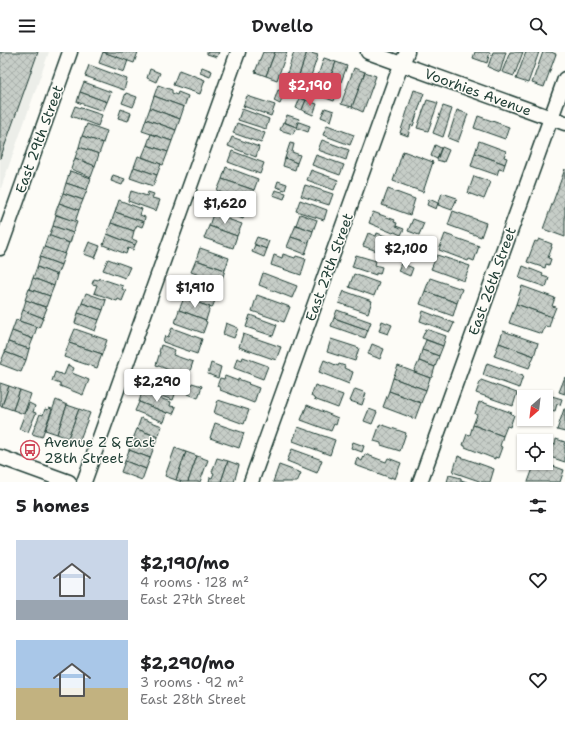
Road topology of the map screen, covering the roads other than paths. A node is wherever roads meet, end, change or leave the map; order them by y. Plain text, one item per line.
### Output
1 (70, 52) edge
2 (238, 52) edge
3 (368, 52) edge
4 (404, 58) edge
5 (565, 79) edge
6 (551, 118) junction
7 (565, 123) edge
8 (3, 231) edge
9 (0, 248) edge
10 (0, 457) edge
11 (69, 482) edge
12 (84, 482) edge
13 (251, 482) edge
14 (420, 482) edge

1 - 8 street, East 29th Street
2 - 12 street
3 - 4 street, Voorhies Avenue
4 - 6 street, Voorhies Avenue
4 - 13 street, East 27th Street
5 - 6 street, East 26th Street
6 - 7 street, Voorhies Avenue
6 - 14 street, East 26th Street
8 - 9 street, East 29th Street
10 - 11 street

